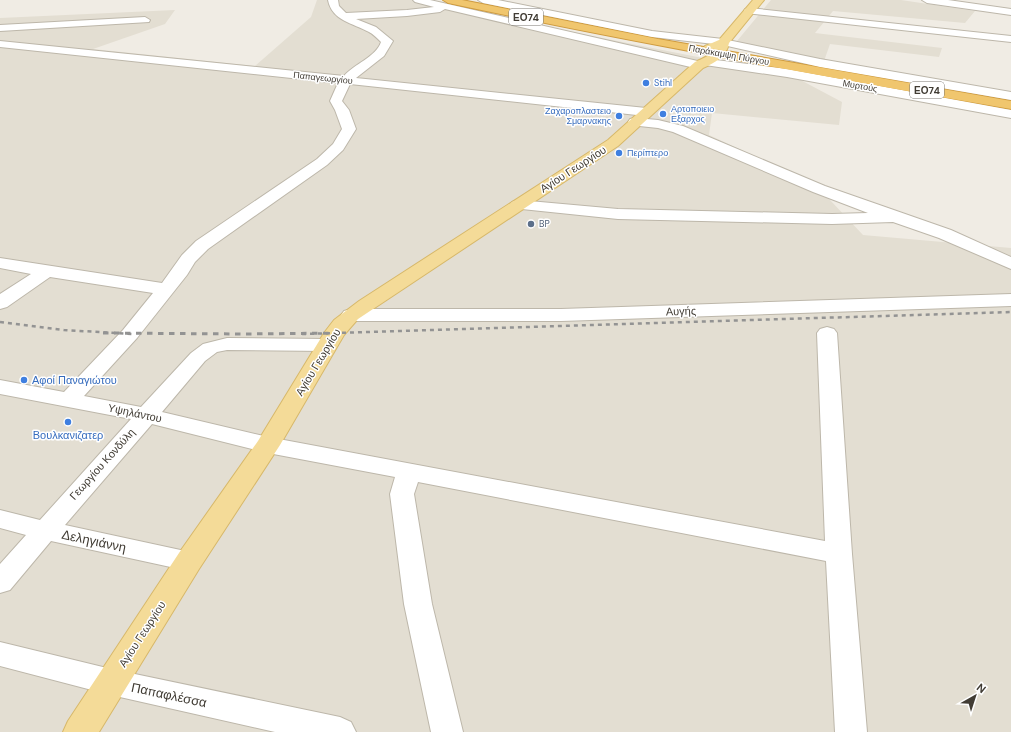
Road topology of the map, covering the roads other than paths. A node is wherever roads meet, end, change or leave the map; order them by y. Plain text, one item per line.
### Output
1 (333, 0) edge
2 (418, 0) edge
3 (483, 0) edge
4 (759, 0) edge
5 (927, 0) edge
6 (449, 4) edge
7 (749, 11) junction
8 (1011, 12) edge
9 (345, 16) junction
10 (145, 20) dead end
11 (59, 25) junction
12 (0, 28) edge
13 (1011, 39) edge
14 (0, 44) edge
15 (15, 46) junction
16 (711, 55) junction
17 (347, 81) junction
18 (1011, 96) edge
19 (1011, 105) edge
20 (1011, 114) edge
21 (641, 117) junction
22 (518, 205) junction
23 (894, 217) junction
24 (0, 263) edge
25 (1011, 264) edge
26 (47, 271) junction
27 (165, 289) junction
28 (1011, 300) edge
29 (0, 303) edge
30 (351, 315) junction
31 (827, 333) dead end
32 (326, 344) junction
33 (0, 387) edge
34 (69, 400) junction
35 (146, 415) junction
36 (268, 445) junction
37 (408, 473) junction
38 (0, 519) edge
39 (44, 530) junction
40 (839, 554) junction
41 (189, 561) junction
42 (0, 582) edge
43 (0, 654) edge
44 (112, 682) junction
45 (80, 732) edge
46 (340, 732) edge
47 (447, 732) edge
48 (852, 732) edge

1 - 9 street
2 - 6 street
3 - 16 street
4 - 7 main road, Αγίου Γεωργίου
5 - 8 street
6 - 9 street
6 - 16 highway, Παράκαμψη Πύργου / ΕΟ74
6 - 16 street
7 - 13 street
7 - 16 main road, Αγίου Γεωργίου
9 - 17 street
10 - 11 street
11 - 12 street
11 - 15 street
14 - 15 street, Παπαγεωργίου
15 - 17 street, Παπαγεωργίου
16 - 18 street
16 - 19 highway, Παράκαμψη Πύργου / ΕΟ74
16 - 20 street, Μυρτούς
16 - 21 main road, Αγίου Γεωργίου
17 - 21 street, Παπαγεωργίου
17 - 27 street
21 - 22 main road, Αγίου Γεωργίου
21 - 23 street, Παπαγεωργίου
22 - 23 street
22 - 30 main road, Αγίου Γεωργίου
23 - 25 street, Παπαγεωργίου
24 - 26 street
26 - 27 street
26 - 29 street
27 - 34 street
28 - 30 street, Αυγής
30 - 32 main road, Αγίου Γεωργίου
31 - 40 street
32 - 35 street, Γεωργίου Κονδύλη
32 - 36 main road, Αγίου Γεωργίου
33 - 34 street, Υψηλάντου
34 - 35 street, Υψηλάντου
35 - 36 street, Υψηλάντου
35 - 39 street, Γεωργίου Κονδύλη
36 - 37 street, Υψηλάντου
36 - 41 main road, Αγίου Γεωργίου
37 - 40 street, Υψηλάντου
37 - 47 street
38 - 39 street, Δεληγιάννη
39 - 41 street, Δεληγιάννη
39 - 42 street, Γεωργίου Κονδύλη
40 - 48 street
41 - 44 main road, Αγίου Γεωργίου
43 - 44 street, Παπαφλέσσα
44 - 45 main road, Αγίου Γεωργίου
44 - 46 street, Παπαφλέσσα

